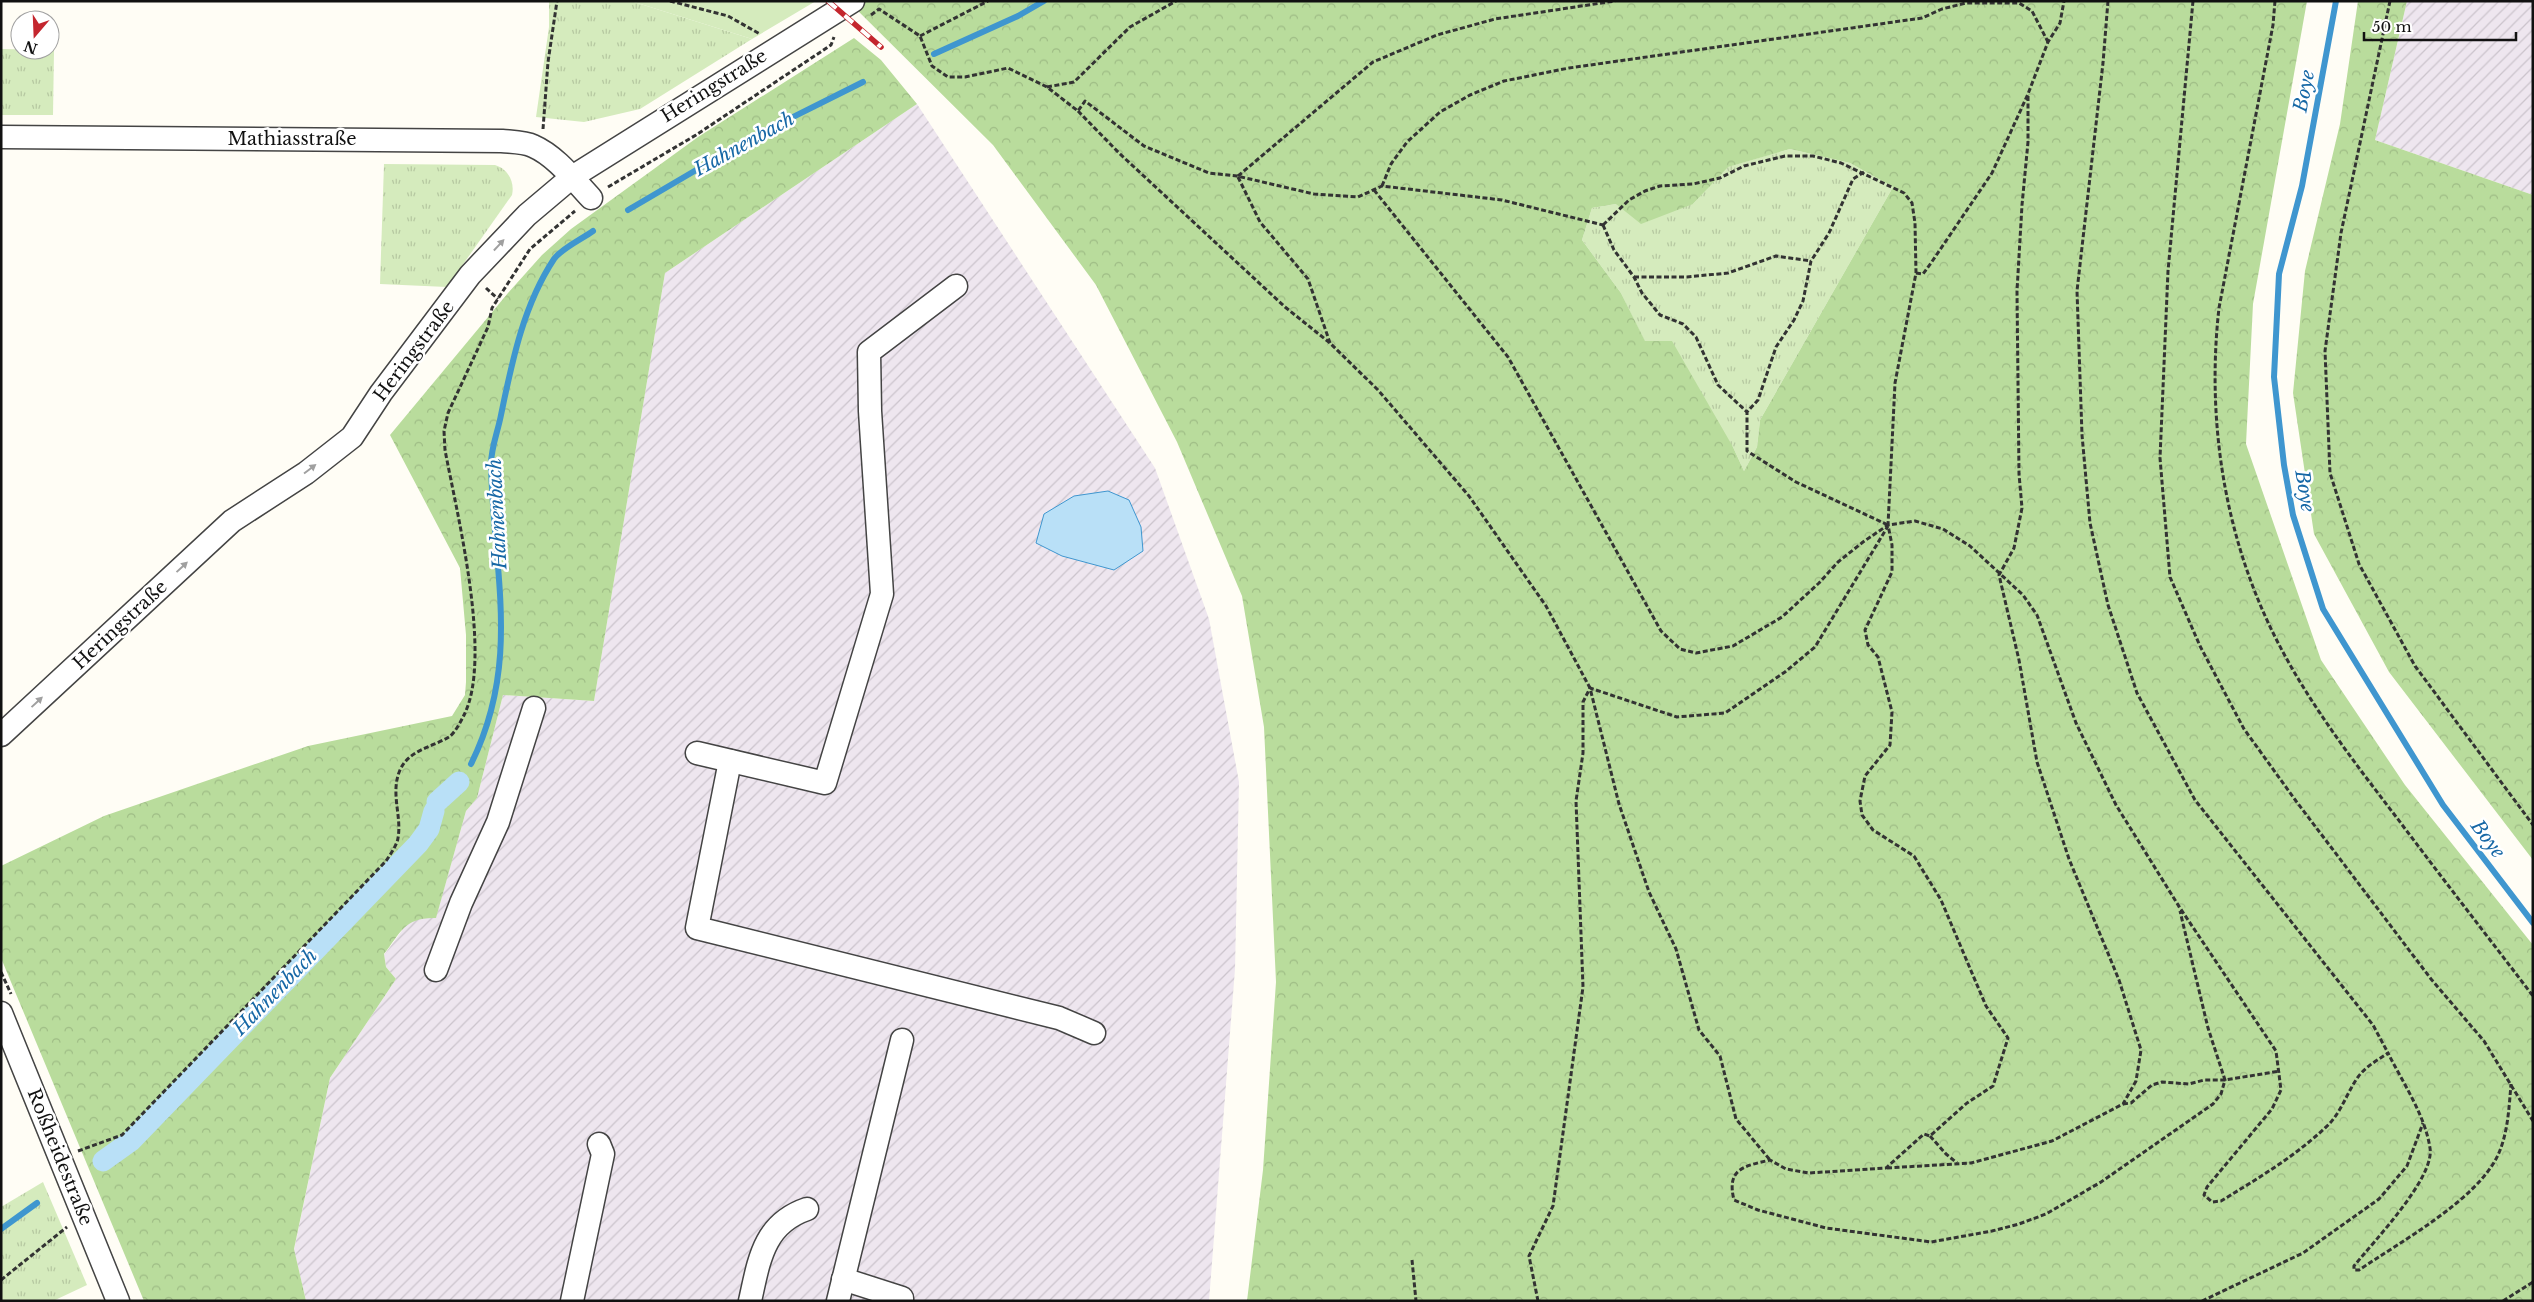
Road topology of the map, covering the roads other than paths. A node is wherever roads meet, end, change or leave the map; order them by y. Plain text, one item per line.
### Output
1 (858, 10) edge
2 (1, 138) edge
3 (572, 177) junction
4 (591, 198) dead end
5 (956, 286) dead end
6 (534, 708) dead end
7 (1, 735) edge
8 (697, 753) dead end
9 (730, 761) junction
10 (436, 970) dead end
11 (1, 1013) edge
12 (1094, 1033) dead end
13 (902, 1040) dead end
14 (599, 1144) dead end
15 (807, 1209) dead end
16 (843, 1279) junction
17 (118, 1301) edge
18 (572, 1301) edge
19 (750, 1301) edge
20 (838, 1301) edge
21 (902, 1301) edge

1 - 3 street, Heringstraße
2 - 3 street, Mathiasstraße
3 - 4 street, Mathiasstraße
7 -> 3 street, Heringstraße
5 - 9 street
6 - 10 street
8 - 9 street
9 - 12 street
11 - 17 street, Roßheidestraße
13 - 16 street
14 - 18 street
15 - 19 street
16 - 20 street
16 - 21 street

